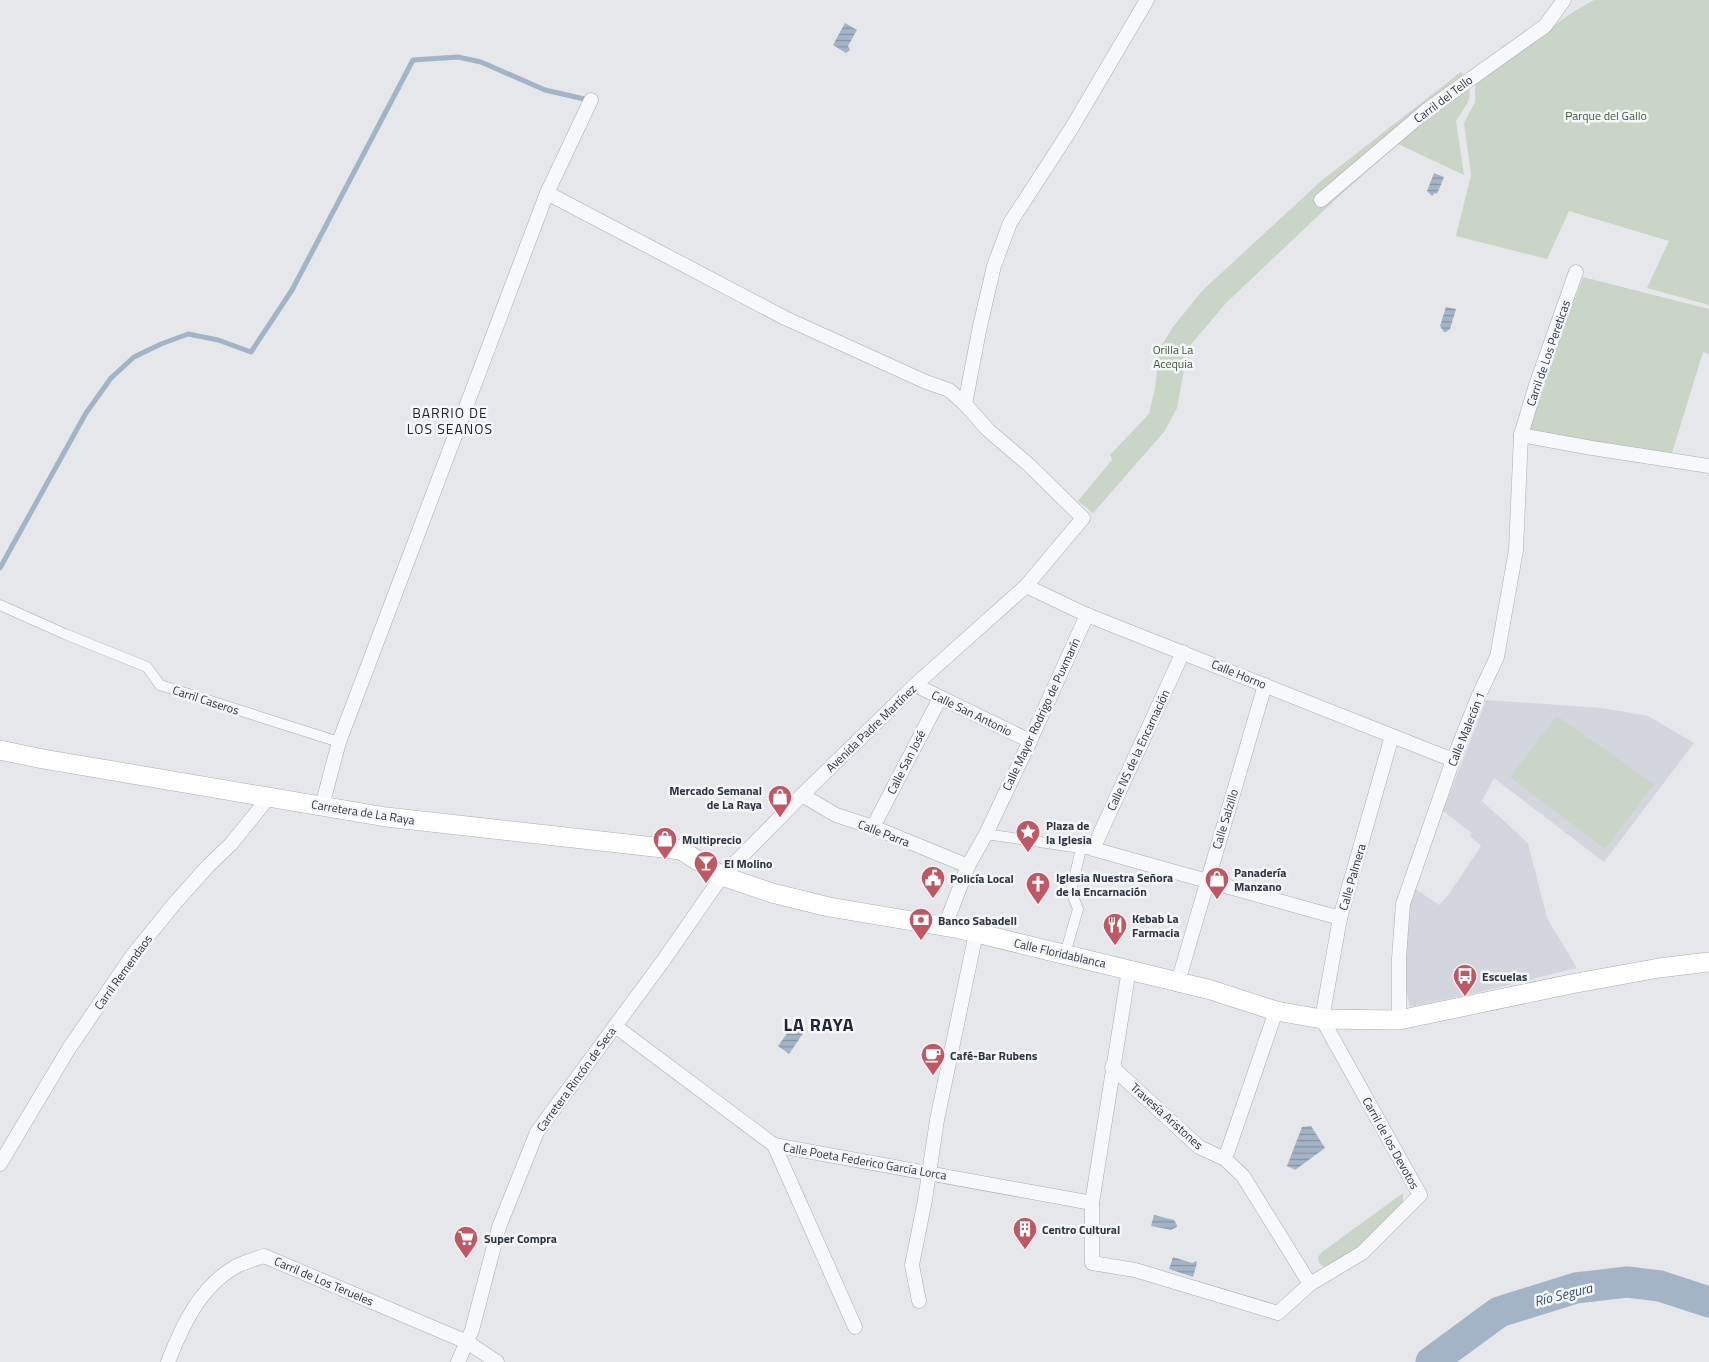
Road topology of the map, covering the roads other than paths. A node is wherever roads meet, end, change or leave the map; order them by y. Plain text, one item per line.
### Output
1 (1147, 0) edge
2 (1564, 0) edge
3 (592, 100) dead end
4 (547, 193) junction
5 (1321, 200) dead end
6 (1576, 272) dead end
7 (965, 404) junction
8 (1521, 435) junction
9 (1709, 466) edge
10 (1026, 586) junction
11 (0, 606) edge
12 (1086, 615) junction
13 (1183, 652) junction
14 (915, 685) junction
15 (1265, 685) junction
16 (940, 698) junction
17 (1392, 736) junction
18 (1030, 741) junction
19 (339, 742) junction
20 (0, 750) edge
21 (1453, 760) junction
22 (802, 795) junction
23 (269, 797) junction
24 (322, 806) junction
25 (873, 827) junction
26 (986, 834) junction
27 (1087, 849) junction
28 (968, 866) junction
29 (722, 876) junction
30 (1207, 880) junction
31 (1340, 918) junction
32 (945, 926) junction
33 (976, 934) junction
34 (1065, 954) junction
35 (1709, 962) edge
36 (1129, 969) junction
37 (1178, 982) junction
38 (1276, 1011) junction
39 (1322, 1020) junction
40 (1399, 1020) junction
41 (615, 1026) junction
42 (1112, 1067) junction
43 (774, 1145) junction
44 (1225, 1159) junction
45 (0, 1164) edge
46 (929, 1173) junction
47 (1092, 1202) junction
48 (1310, 1284) junction
49 (919, 1301) dead end
50 (855, 1327) dead end
51 (467, 1342) junction
52 (168, 1362) edge
53 (458, 1362) edge
54 (497, 1362) edge

1 - 7 street
2 - 5 street, Carril del Tello
3 - 4 street
4 - 7 street
4 - 19 street
6 - 8 street, Carril de Los Pereticas
7 - 10 street, Avenida Padre Martínez
8 - 9 street
8 - 21 street, Calle Malecón 1
10 - 12 street, Calle Horno
10 - 14 street, Avenida Padre Martínez
11 - 19 street, Carril Caseros
12 - 13 street, Calle Horno
12 - 18 street, Calle Mayor Rodrigo de Puxmarín
13 - 15 street, Calle Horno
13 - 27 street, Calle NS de la Encarnación
14 - 16 street, Calle San Antonio
14 - 22 street, Avenida Padre Martínez
15 - 17 street, Calle Horno
15 - 30 street, Calle Salzillo
16 - 18 street, Calle San Antonio
16 - 25 street, Calle San José
17 - 21 street, Calle Horno
17 - 31 street, Calle Palmera
18 - 26 street, Calle Mayor Rodrigo de Puxmarín
19 - 24 street
20 - 23 main road, Carretera de La Raya
21 - 40 street, Calle Malecón 1
22 - 25 street, Calle Parra
22 - 29 street, Avenida Padre Martínez
23 - 24 main road, Carretera de La Raya
23 - 45 street, Carril Remendaos
24 - 29 main road, Carretera de La Raya
25 - 28 street, Calle Parra
26 - 27 street
26 - 28 street
27 - 30 street
27 - 34 street
28 - 32 street
29 - 32 main road, Calle Floridablanca
29 - 41 street, Carretera Rincón de Seca
30 - 31 street
30 - 37 street, Calle Salzillo
31 - 39 street, Calle Palmera
32 - 33 main road, Calle Floridablanca
33 - 34 main road, Calle Floridablanca
33 - 46 street
34 - 36 main road, Calle Floridablanca
35 - 40 main road, Calle Floridablanca
36 - 37 main road, Calle Floridablanca
36 - 42 street
37 - 38 main road, Calle Floridablanca
38 - 39 main road, Calle Floridablanca
38 - 44 street
39 - 40 main road, Calle Floridablanca
39 - 48 street, Carril de los Devotos
41 - 43 street, Calle Poeta Federico García Lorca
41 - 51 street, Carretera Rincón de Seca
42 - 44 street, Travesía Aristones
42 - 47 street
43 - 46 street, Calle Poeta Federico García Lorca
43 - 50 street
44 - 48 street, Travesía Aristones
46 - 47 street, Calle Poeta Federico García Lorca
46 - 49 street
47 - 48 street
51 - 52 street, Carril de Los Terueles
51 - 53 street, Carretera Rincón de Seca
51 - 54 street, Carril de Los Terueles

